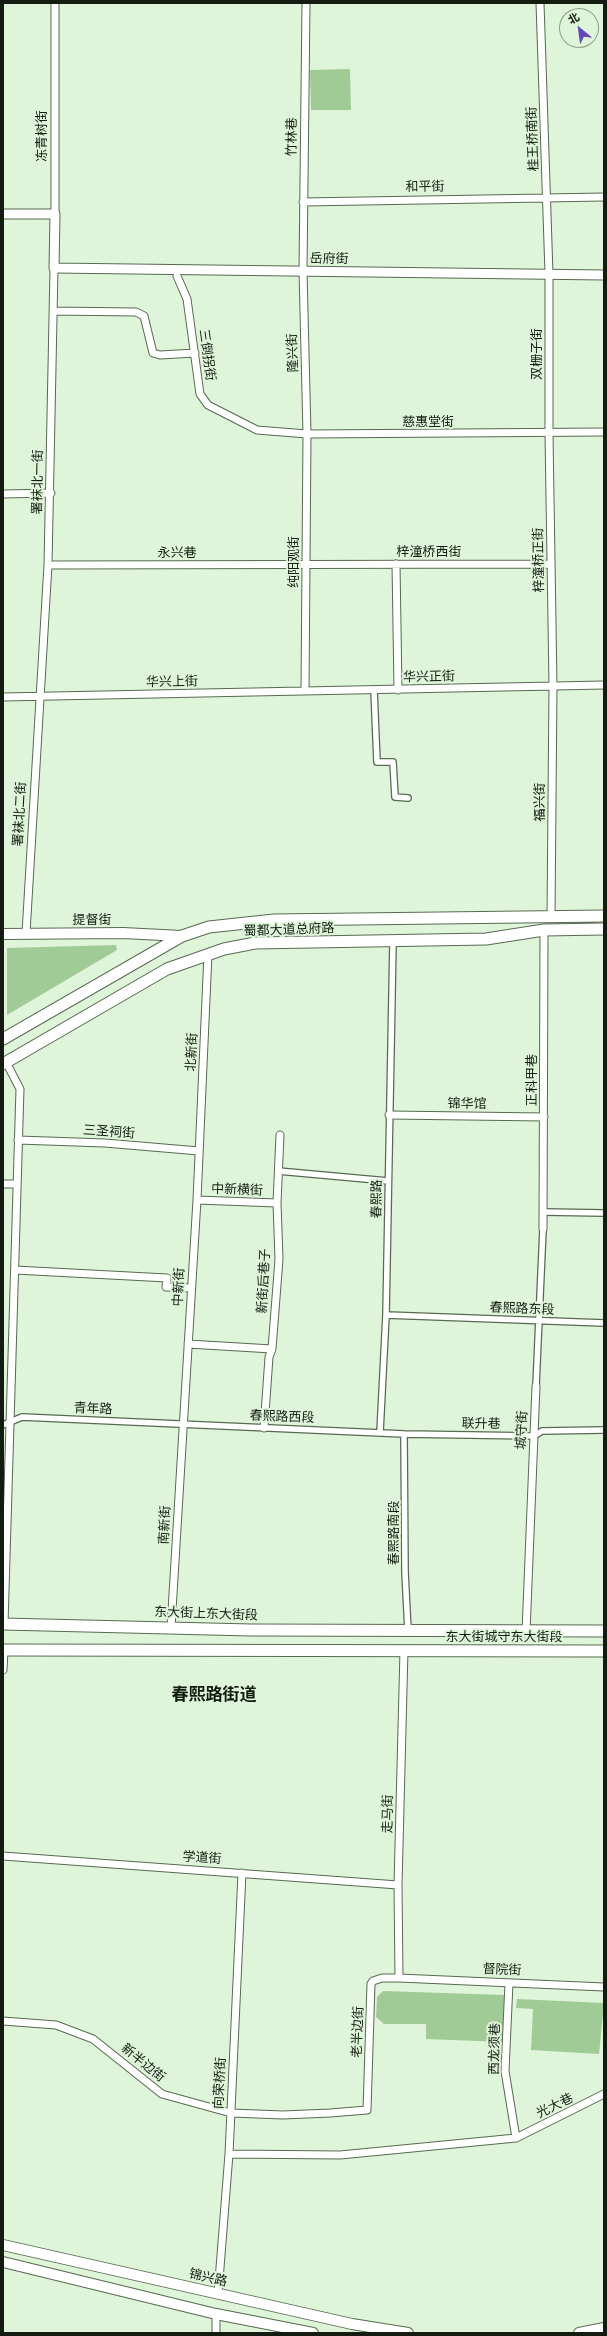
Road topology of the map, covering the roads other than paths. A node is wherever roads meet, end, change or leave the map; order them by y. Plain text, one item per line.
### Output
1 (55, 3) edge
2 (306, 3) edge
3 (540, 3) edge
4 (604, 196) edge
5 (547, 197) junction
6 (304, 202) junction
7 (3, 214) edge
8 (55, 214) junction
9 (54, 268) junction
10 (303, 271) junction
11 (549, 274) junction
12 (604, 275) edge
13 (177, 276) dead end
14 (53, 310) junction
15 (195, 353) junction
16 (604, 432) edge
17 (307, 434) junction
18 (549, 434) junction
19 (51, 493) junction
20 (3, 494) edge
21 (306, 564) junction
22 (396, 564) junction
23 (551, 564) junction
24 (48, 565) junction
25 (553, 686) junction
26 (604, 686) edge
27 (374, 690) junction
28 (398, 690) junction
29 (305, 691) junction
30 (3, 697) edge
31 (39, 697) junction
32 (408, 798) dead end
33 (604, 916) edge
34 (551, 917) junction
35 (604, 929) edge
36 (544, 930) junction
37 (26, 933) junction
38 (3, 934) edge
39 (182, 936) junction
40 (393, 941) junction
41 (208, 954) junction
42 (3, 1039) edge
43 (5, 1063) edge
44 (389, 1115) junction
45 (544, 1117) junction
46 (280, 1135) dead end
47 (18, 1140) junction
48 (199, 1151) junction
49 (278, 1171) junction
50 (388, 1181) junction
51 (3, 1184) edge
52 (17, 1184) junction
53 (197, 1200) junction
54 (277, 1203) junction
55 (544, 1212) junction
56 (604, 1213) edge
57 (543, 1229) joint
58 (15, 1270) junction
59 (191, 1288) junction
60 (386, 1315) junction
61 (539, 1321) junction
62 (604, 1323) edge
63 (188, 1344) junction
64 (272, 1349) junction
65 (536, 1386) joint
66 (11, 1423) junction
67 (183, 1424) junction
68 (3, 1425) edge
69 (264, 1428) junction
70 (604, 1430) edge
71 (380, 1432) junction
72 (404, 1434) junction
73 (534, 1436) junction
74 (3, 1624) edge
75 (171, 1627) junction
76 (408, 1631) junction
77 (604, 1631) edge
78 (526, 1632) junction
79 (3, 1650) edge
80 (404, 1650) junction
81 (604, 1651) edge
82 (3, 1670) edge
83 (3, 1856) edge
84 (242, 1873) junction
85 (398, 1885) junction
86 (399, 1978) junction
87 (509, 1983) junction
88 (604, 1987) edge
89 (3, 2020) edge
90 (604, 2094) edge
91 (367, 2110) joint
92 (231, 2113) junction
93 (516, 2138) junction
94 (229, 2154) junction
95 (3, 2245) edge
96 (3, 2262) edge
97 (218, 2294) junction
98 (216, 2314) junction
99 (604, 2328) edge
100 (216, 2333) edge
101 (313, 2333) edge
102 (408, 2333) edge
103 (579, 2333) edge

1 - 8 street, 冻青树街
2 - 6 street, 竹林巷
3 - 5 street, 桂王桥南街
4 - 5 street, 和平街
5 - 6 street, 和平街
5 - 11 street, 桂王桥南街
6 - 10 street, 竹林巷
7 - 8 street
8 - 9 street, 冻青树街
9 - 10 street, 岳府街
9 - 14 street, 署袜北一街
10 - 11 street, 岳府街
10 - 17 street, 隆兴街
11 - 12 street, 岳府街
11 - 18 street, 双栅子街
13 - 15 street, 三倒拐街
14 - 15 street
14 - 19 street, 署袜北一街
15 - 17 street, 三倒拐街
16 - 18 street, 慈惠堂街
17 - 18 street, 慈惠堂街
17 - 21 street, 纯阳观街
18 - 23 street, 梓潼桥正街
19 - 20 street
19 - 24 street, 署袜北一街
21 - 22 street, 梓潼桥西街
21 - 24 street, 永兴巷
21 - 29 street, 纯阳观街
22 - 23 street, 梓潼桥西街
22 - 28 street
23 - 25 street, 梓潼桥正街
24 - 31 street, 署袜北一街
25 - 26 street, 华兴正街
25 - 28 street, 华兴正街
25 - 34 street, 福兴街
27 - 28 street, 华兴正街
27 - 29 street, 华兴正街
27 - 32 street
29 - 31 street, 华兴上街
30 - 31 street, 华兴上街
31 - 37 street, 署袜北二街
33 - 34 main road, 蜀都大道总府路
34 - 39 main road, 蜀都大道总府路
35 - 36 main road, 蜀都大道总府路
36 - 40 main road, 蜀都大道总府路
36 - 45 street, 正科甲巷
37 - 38 main road, 提督街
37 - 39 main road, 提督街
39 - 42 main road, 蜀都大道总府路
40 - 41 main road, 蜀都大道总府路
40 - 44 street, 春熙路
41 - 43 main road, 蜀都大道总府路
41 - 48 street, 北新街
43 - 47 street
44 - 45 street, 锦华馆
44 - 50 street, 春熙路
45 - 55 street, 正科甲巷
46 - 49 street, 新街后巷子
47 - 48 street, 三圣祠街
47 - 52 street
48 - 53 street, 中新街
49 - 50 street
49 - 54 street, 新街后巷子
50 - 60 street, 春熙路
51 - 52 street
52 - 58 street
53 - 54 street, 中新横街
53 - 59 street, 中新街
54 - 64 street, 新街后巷子
55 - 56 street
55 - 57 street, 正科甲巷
57 - 61 street, 城守街
58 - 59 street
58 - 66 street
59 - 63 street, 中新街
60 - 61 street, 春熙路东段
60 - 71 street, 春熙路
61 - 62 street, 春熙路东段
61 - 65 street, 城守街
63 - 64 street
63 - 67 street, 中新街
64 - 69 street, 新街后巷子
65 - 73 street, 城守街
66 - 67 street, 青年路
66 - 68 street, 青年路
66 - 74 street
67 - 69 street, 春熙路西段
67 - 75 street, 南新街
69 - 71 street, 春熙路西段
70 - 73 street, 联升巷
71 - 72 street
72 - 73 street, 联升巷
72 - 76 street, 春熙路南段
73 - 78 street, 城守街
74 - 75 main road, 东大街上东大街段
75 - 76 main road, 东大街上东大街段
76 - 78 main road, 东大街城守东大街段
77 - 78 main road, 东大街城守东大街段
79 - 80 main road
79 - 82 street
80 - 81 main road, 东大街城守东大街段
80 - 85 street, 走马街
83 - 84 street, 学道街
84 - 85 street, 学道街
84 - 92 street, 向荣桥街
85 - 86 street, 走马街
86 - 87 street, 督院街
86 - 91 street, 老半边街
87 - 88 street, 督院街
87 - 93 street, 西龙须巷
89 - 92 street, 新半边街
90 - 93 street, 光大巷
91 - 92 street, 新半边街
92 - 94 street, 向荣桥街
93 - 94 street
94 - 97 street, 向荣桥街
95 - 97 main road, 锦兴路
96 - 98 main road
97 - 102 main road, 锦兴路
98 - 100 street
98 - 101 main road
99 - 103 main road

